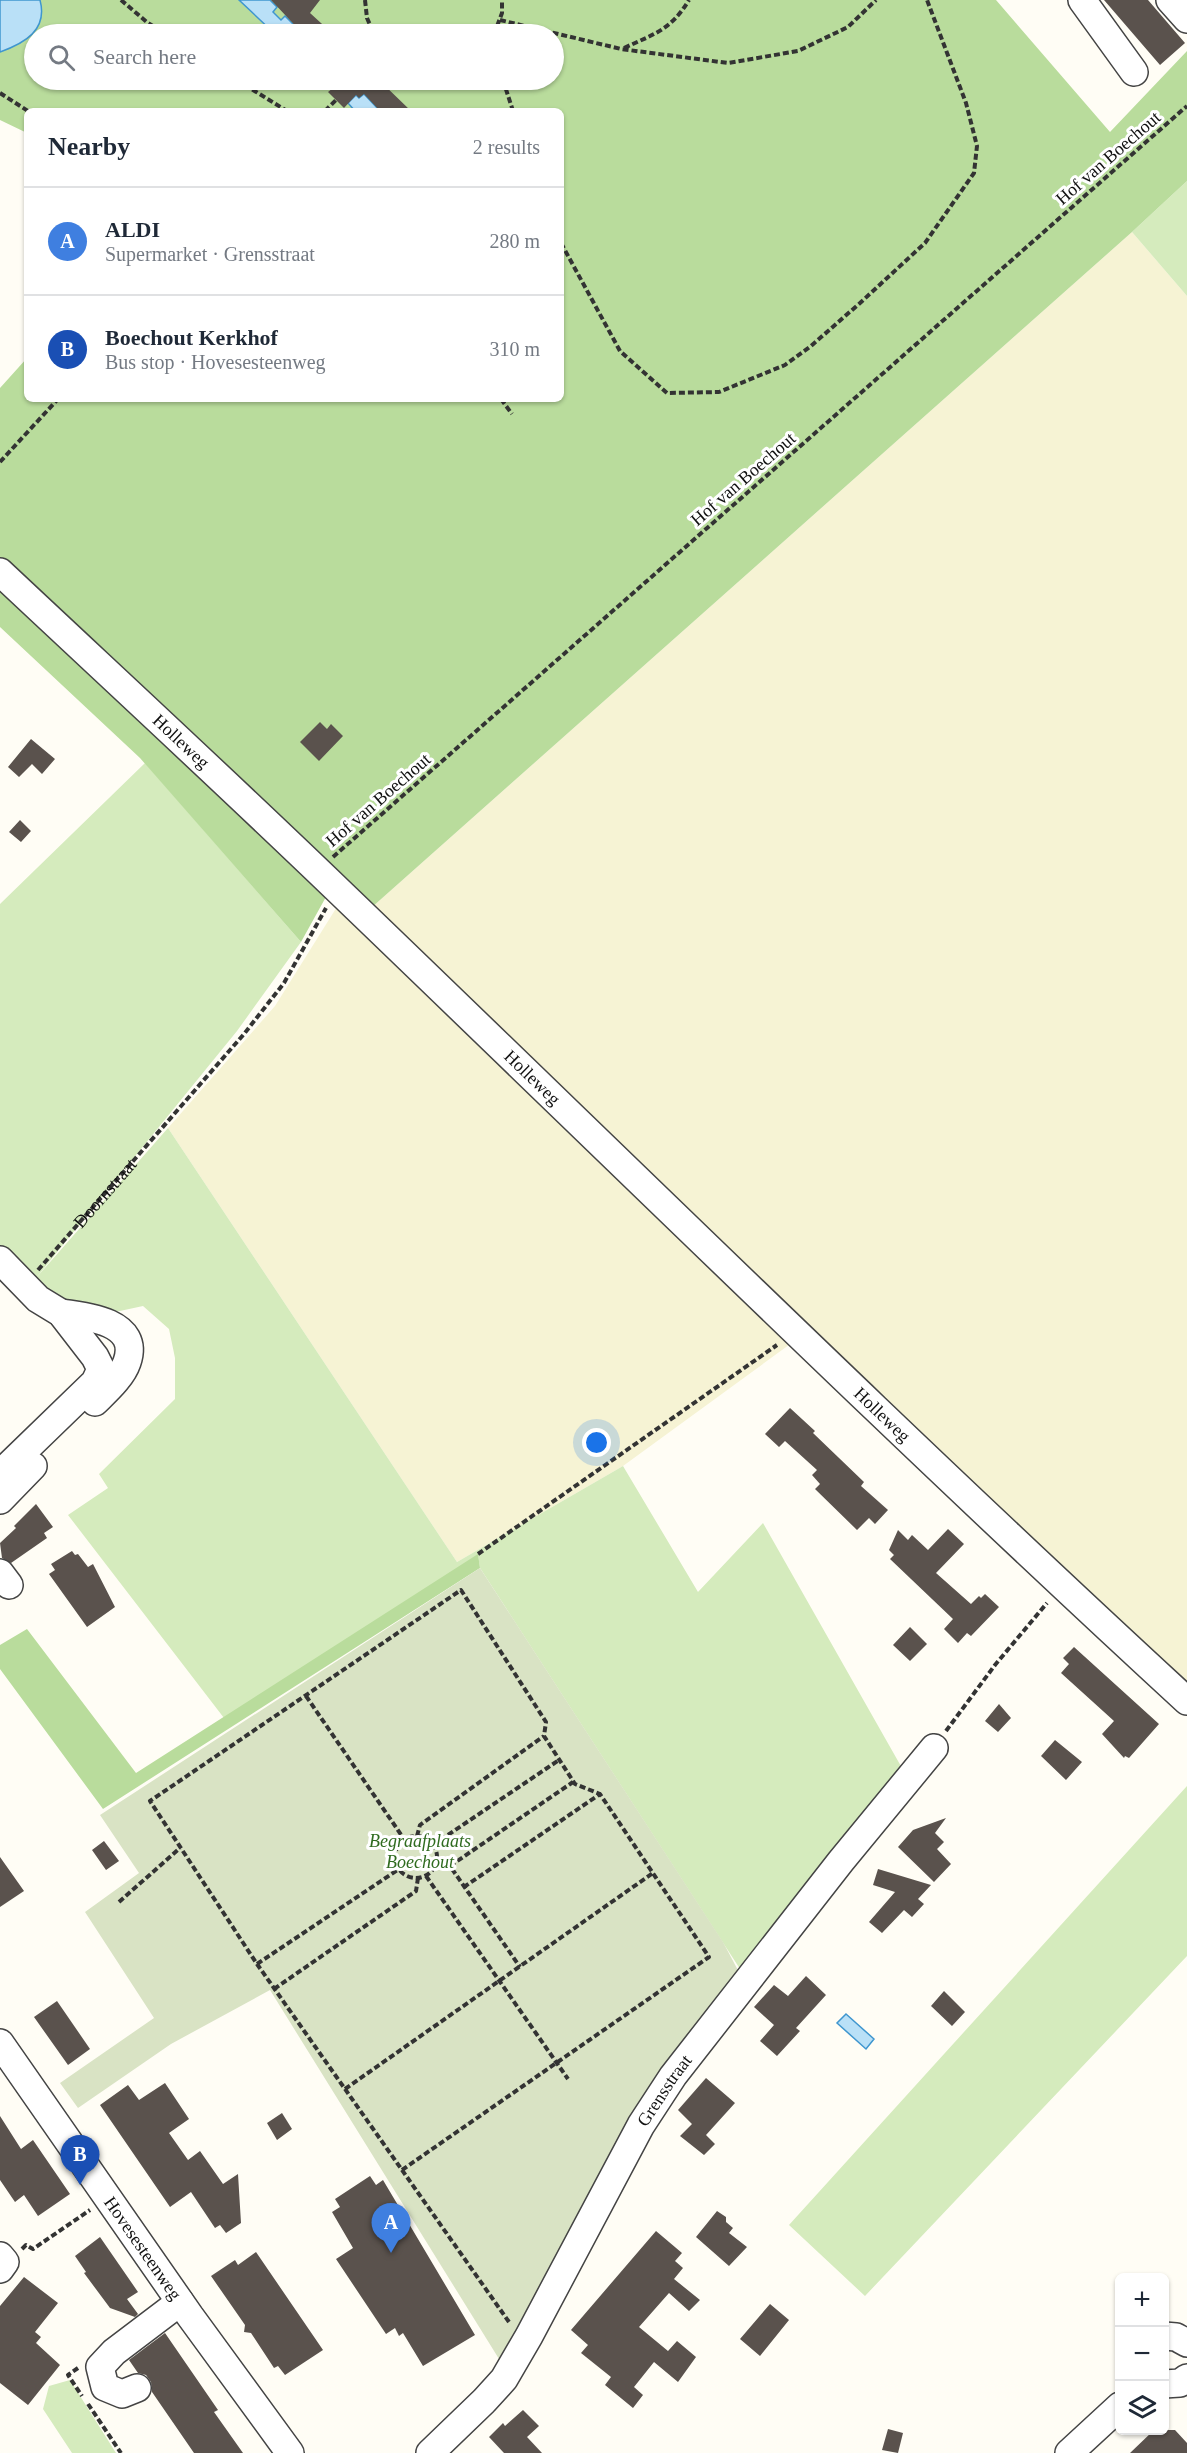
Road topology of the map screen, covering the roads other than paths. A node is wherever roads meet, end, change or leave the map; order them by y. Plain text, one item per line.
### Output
1 (1082, 0) edge
2 (1170, 0) edge
3 (1187, 20) edge
4 (1134, 72) dead end
5 (0, 572) edge
6 (0, 1260) edge
7 (61, 1313) junction
8 (0, 1474) edge
9 (0, 1500) edge
10 (1187, 1701) edge
11 (934, 1748) road end
12 (0, 2043) edge
13 (180, 2302) junction
14 (1169, 2336) edge
15 (1187, 2343) edge
16 (1187, 2378) edge
17 (1169, 2384) edge
18 (137, 2388) dead end
19 (1115, 2410) edge
20 (290, 2453) edge
21 (430, 2453) edge
22 (1069, 2453) edge

1 - 4 street
2 - 3 street
5 - 10 street, Holleweg
6 - 7 street
7 - 8 street
7 - 9 street
11 - 21 street, Grensstraat
12 - 13 street, Hovesesteenweg
13 - 18 street
13 - 20 street, Hovesesteenweg
14 - 15 street
16 - 17 street
19 - 22 street

